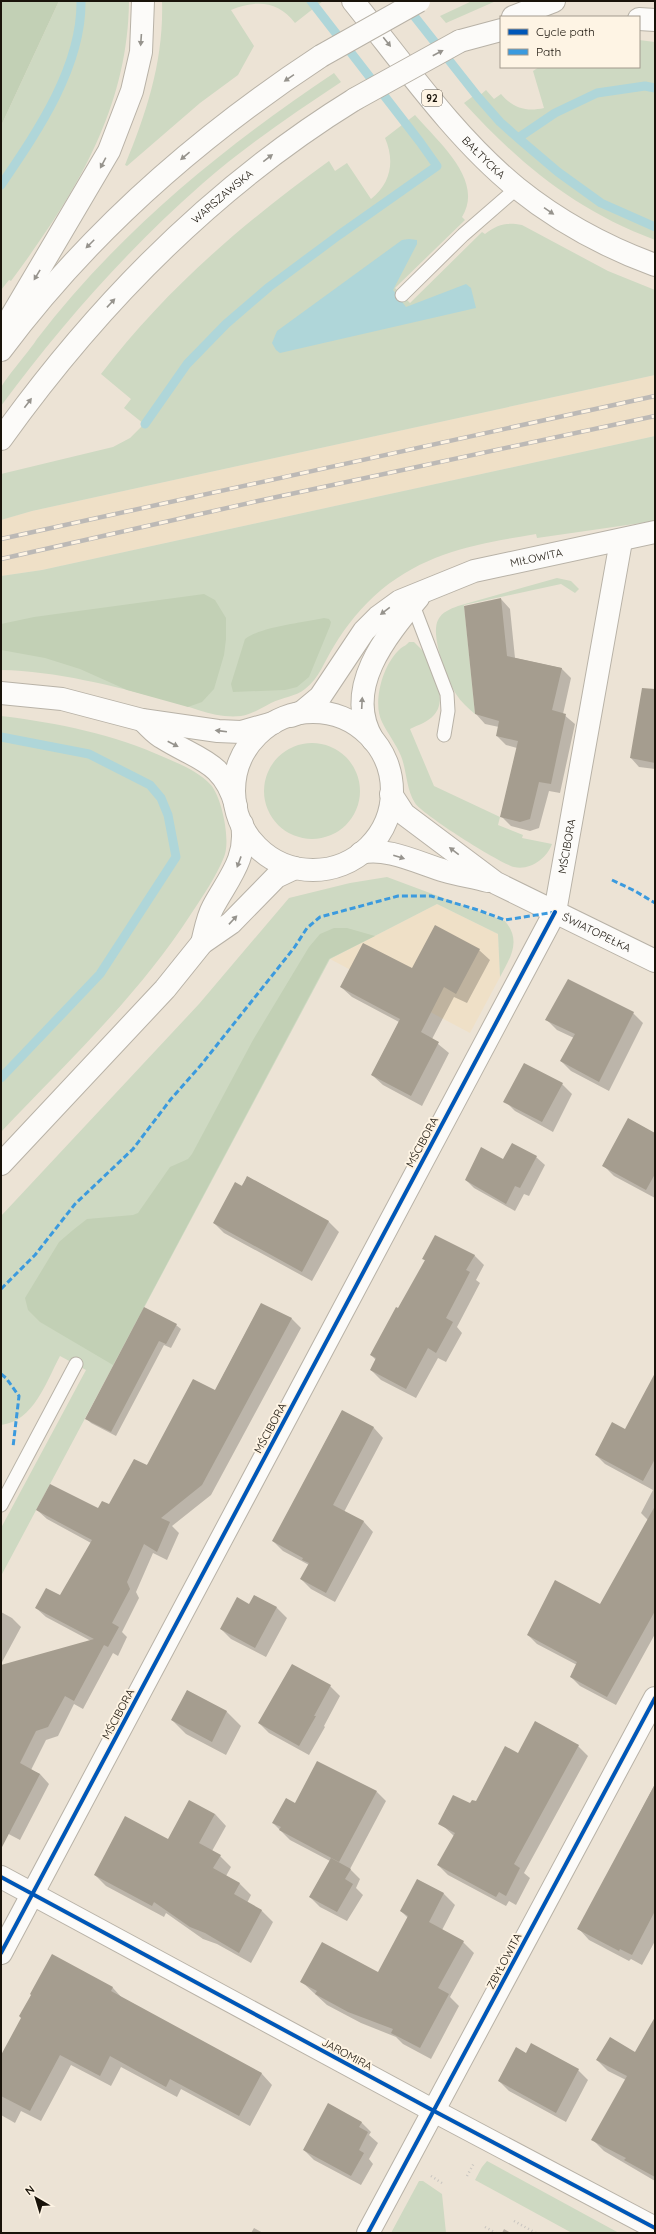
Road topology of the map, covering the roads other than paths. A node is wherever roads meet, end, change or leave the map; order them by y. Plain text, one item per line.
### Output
1 (143, 1) edge
2 (353, 1) edge
3 (419, 1) edge
4 (554, 1) edge
5 (516, 16) edge
6 (640, 19) edge
7 (655, 20) edge
8 (500, 22) edge
9 (500, 30) edge
10 (460, 41) junction
11 (517, 188) junction
12 (655, 265) edge
13 (402, 295) dead end
14 (1, 334) edge
15 (1, 350) edge
16 (3, 437) edge
17 (655, 532) edge
18 (621, 541) junction
19 (414, 598) junction
20 (1, 693) edge
21 (282, 719) junction
22 (142, 720) junction
23 (444, 735) dead end
24 (373, 740) junction
25 (391, 794) junction
26 (239, 815) junction
27 (361, 853) junction
28 (295, 868) junction
29 (496, 883) junction
30 (555, 912) junction
31 (202, 943) junction
32 (655, 961) edge
33 (1, 1164) edge
34 (76, 1364) dead end
35 (1, 1505) edge
36 (655, 1698) edge
37 (1, 1877) edge
38 (32, 1894) junction
39 (1, 1953) edge
40 (434, 2111) junction
41 (655, 2228) edge
42 (368, 2233) edge

1 -> 14 street
2 -> 11 street, BAŁTYCKA / 92
3 -> 15 street, bridge
4 - 5 street
6 - 7 street
8 - 10 street, WARSZAWSKA
9 - 10 street
16 -> 10 street, WARSZAWSKA, bridge
11 -> 12 street, BAŁTYCKA / 92
11 - 13 lane
17 - 18 street, MIŁOWITA
18 - 19 street, MIŁOWITA
18 - 30 street, MŚCIBORA
19 -> 21 street, MIŁOWITA
19 - 23 lane
24 -> 19 street
20 - 22 street
21 -> 22 street
21 - 24 street
21 - 26 street
22 -> 26 street
24 - 25 street
25 - 27 street
29 -> 25 street, ŚWIATOPEŁKA
26 - 28 street
26 -> 31 street
27 - 28 street
27 -> 29 street, ŚWIATOPEŁKA
31 -> 28 street
29 - 30 street, ŚWIATOPEŁKA
30 - 32 street, ŚWIATOPEŁKA
30 - 38 street, MŚCIBORA
31 - 33 street
34 - 35 lane
36 - 40 street, ZBYŁOWITA
37 - 38 street, JAROMIRA
38 - 39 street, MŚCIBORA
38 - 40 street, JAROMIRA
40 - 41 street, JAROMIRA
40 - 42 street, ZBYŁOWITA

